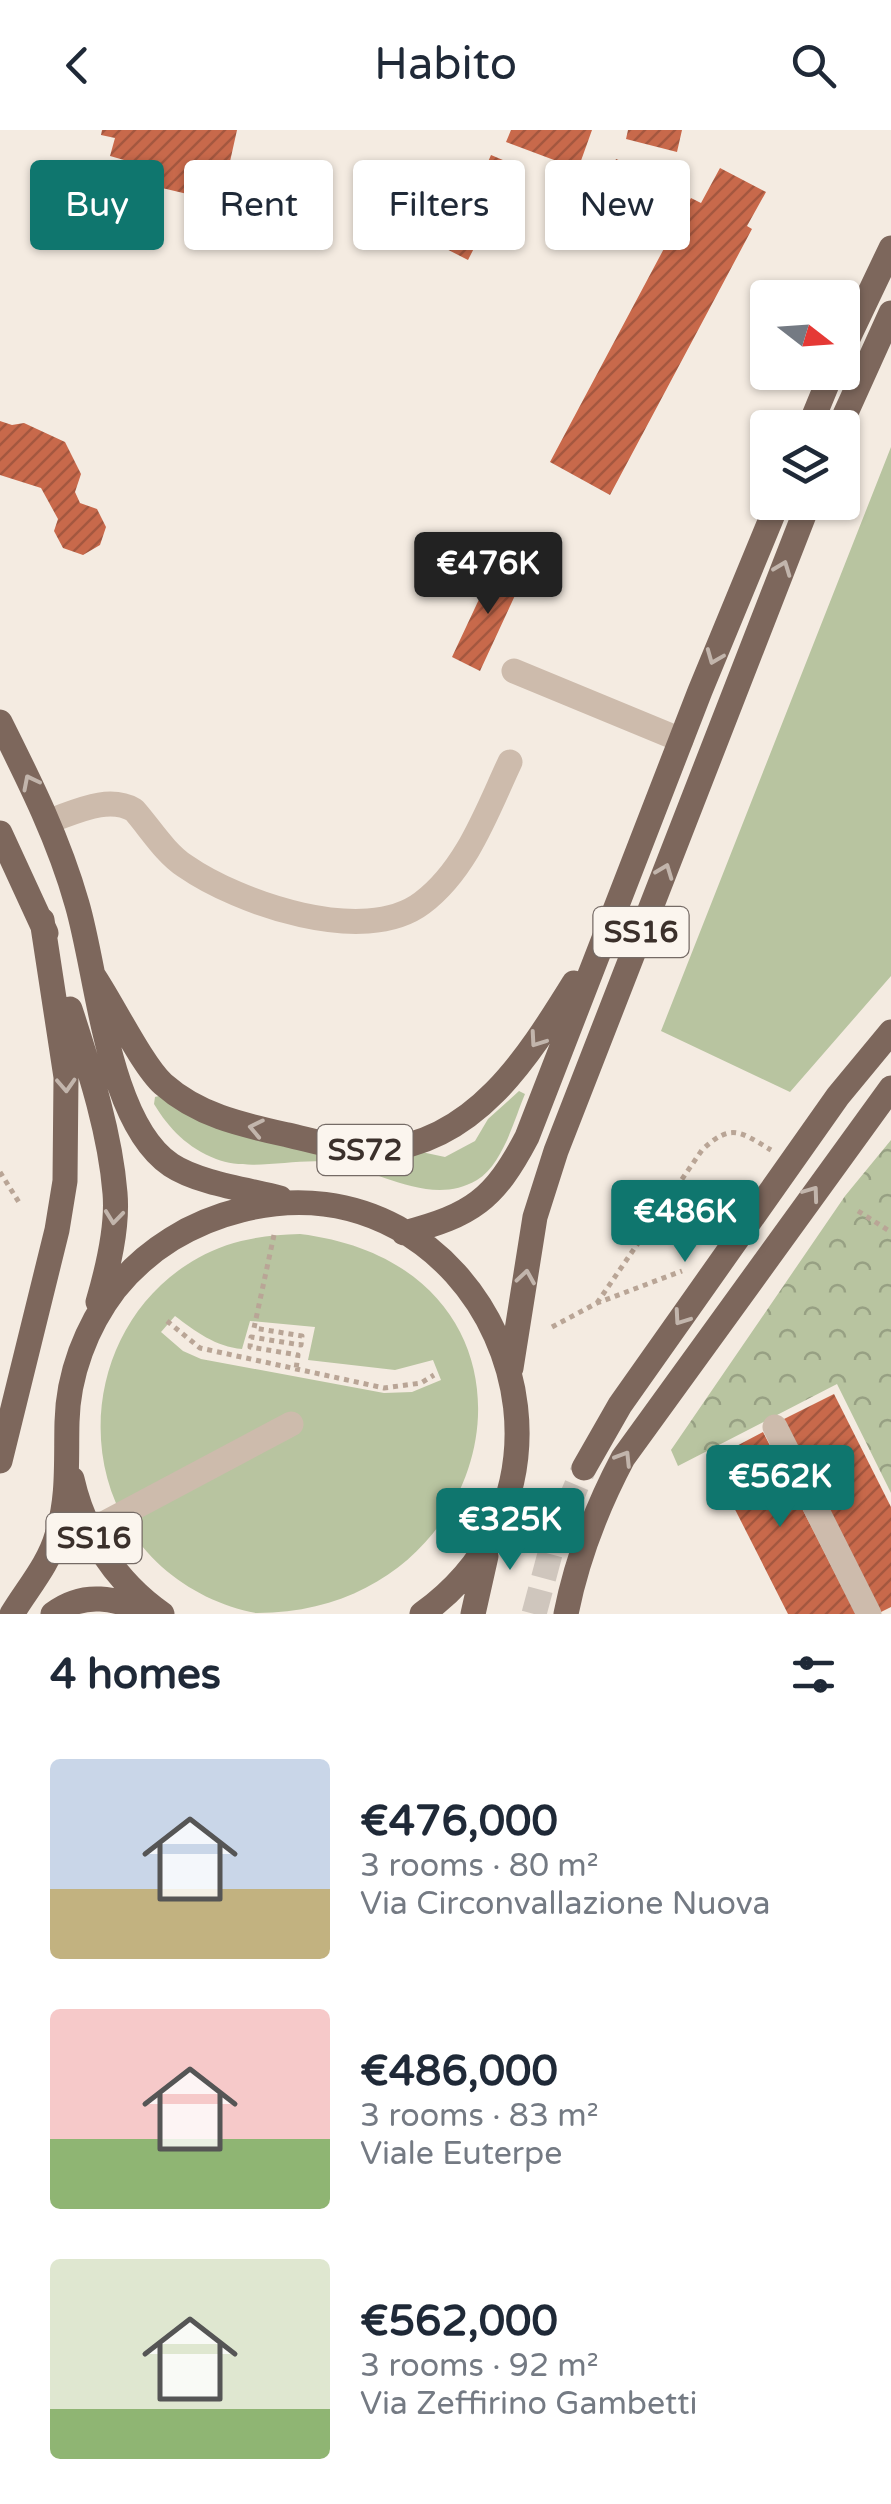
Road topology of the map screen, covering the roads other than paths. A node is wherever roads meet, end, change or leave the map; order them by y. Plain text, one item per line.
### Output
1 (891, 248) edge
2 (891, 312) edge
3 (860, 313) edge
4 (847, 410) edge
5 (771, 520) edge
6 (802, 520) edge
7 (514, 670) dead end
8 (0, 722) edge
9 (681, 740) junction
10 (510, 762) dead end
11 (49, 820) junction
12 (0, 834) edge
13 (42, 920) junction
14 (608, 928) junction
15 (93, 974) junction
16 (891, 1032) edge
17 (891, 1088) edge
18 (299, 1203) junction
19 (404, 1233) junction
20 (91, 1327) junction
21 (510, 1373) junction
22 (291, 1424) dead end
23 (775, 1426) dead end
24 (67, 1439) junction
25 (0, 1461) edge
26 (584, 1468) tunnel mouth
27 (496, 1525) junction
28 (90, 1531) junction
29 (12, 1614) edge
30 (53, 1614) edge
31 (159, 1614) edge
32 (422, 1614) edge
33 (473, 1614) edge
34 (566, 1614) edge
35 (868, 1614) edge

1 - 3 main road
2 - 4 main road
5 -> 9 main road, SS16
21 -> 6 main road, SS16
7 - 9 street
11 -> 8 main road, SS72
9 - 14 main road, SS16
10 - 11 street
11 - 15 main road, SS72
12 - 13 main road
13 -> 20 main road
13 -> 25 main road
14 -> 15 main road, SS72
14 - 19 main road, SS16
15 - 18 main road, SS72
16 -> 26 main road
34 -> 17 main road
18 - 19 main road, SS16
18 - 20 main road, SS16
19 - 21 main road, SS16
20 - 24 main road, SS16
21 - 27 main road, SS16
22 - 28 street
23 - 35 street
24 - 28 main road, SS16
24 - 29 main road, SS16
27 - 32 main road, SS16
27 - 33 main road
28 - 31 main road, SS16
30 - 31 main road, SS16

